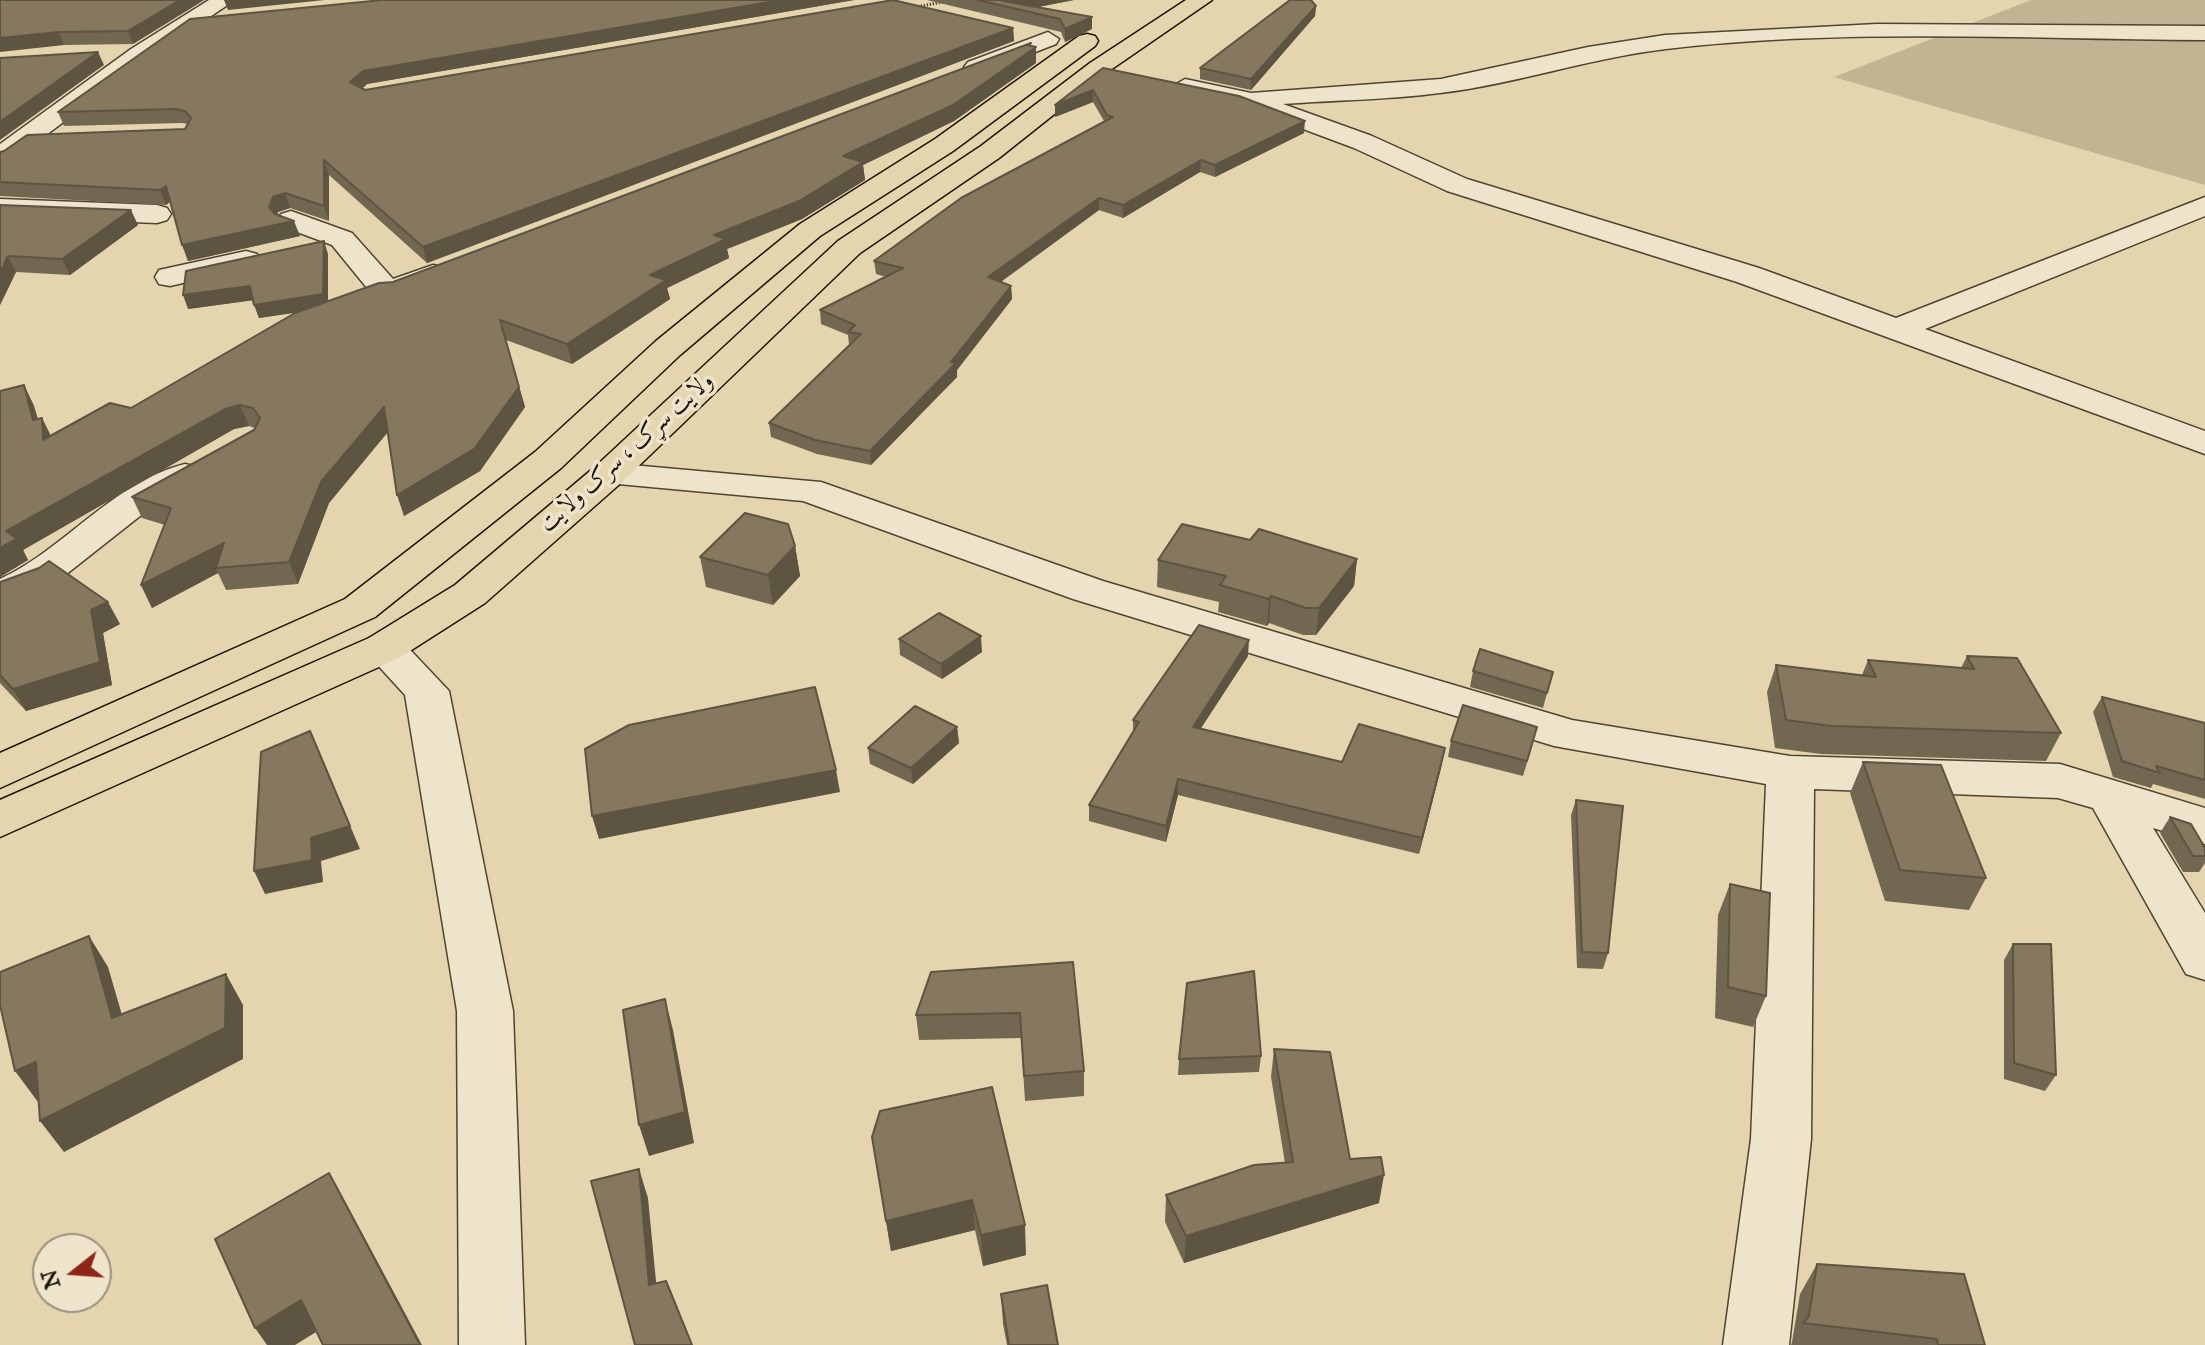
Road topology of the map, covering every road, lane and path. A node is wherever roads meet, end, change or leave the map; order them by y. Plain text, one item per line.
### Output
1 (954, 0) edge
2 (1158, 0) edge
3 (1201, 0) edge
4 (914, 7) edge
5 (228, 10) edge
6 (1004, 28) edge
7 (2202, 30) edge
8 (1074, 52) junction
9 (94, 54) edge
10 (139, 54) junction
11 (946, 78) edge
12 (1246, 99) junction
13 (74, 137) edge
14 (26, 138) junction
15 (0, 157) edge
16 (2205, 206) edge
17 (0, 208) edge
18 (157, 214) dead end
19 (291, 220) edge
20 (342, 239) junction
21 (461, 264) edge
22 (170, 277) dead end
23 (1897, 329) junction
24 (2205, 443) edge
25 (221, 455) edge
26 (609, 474) junction
27 (0, 595) edge
28 (384, 648) junction
29 (0, 772) edge
30 (1790, 772) junction
31 (2110, 796) junction
32 (0, 820) edge
33 (2205, 826) edge
34 (2205, 959) edge
35 (492, 1345) edge
36 (1756, 1345) edge

1 - 4 path
2 - 8 main road, ولایت سړک ، سرک ولایت
3 - 8 main road, ولایت سړک ، سرک ولایت
5 - 10 street
6 - 8 street
7 - 12 street
8 - 11 street
8 - 12 street
8 - 26 main road, ولایت سړک ، سرک ولایت
8 - 29 main road, ولایت سړک ، سرک ولایت
9 - 10 street
10 - 14 street
12 - 23 street
13 - 14 street
14 - 15 street
16 - 23 street
17 - 18 street
19 - 20 street
20 - 21 street
20 - 22 street
23 - 24 street
25 - 27 street
26 - 28 main road, ولایت سړک ، سرک ولایت
26 - 30 street
28 - 32 main road, ولایت سړک ، سرک ولایت
28 - 35 street
30 - 31 street
30 - 36 street
31 - 33 street
31 - 34 street

